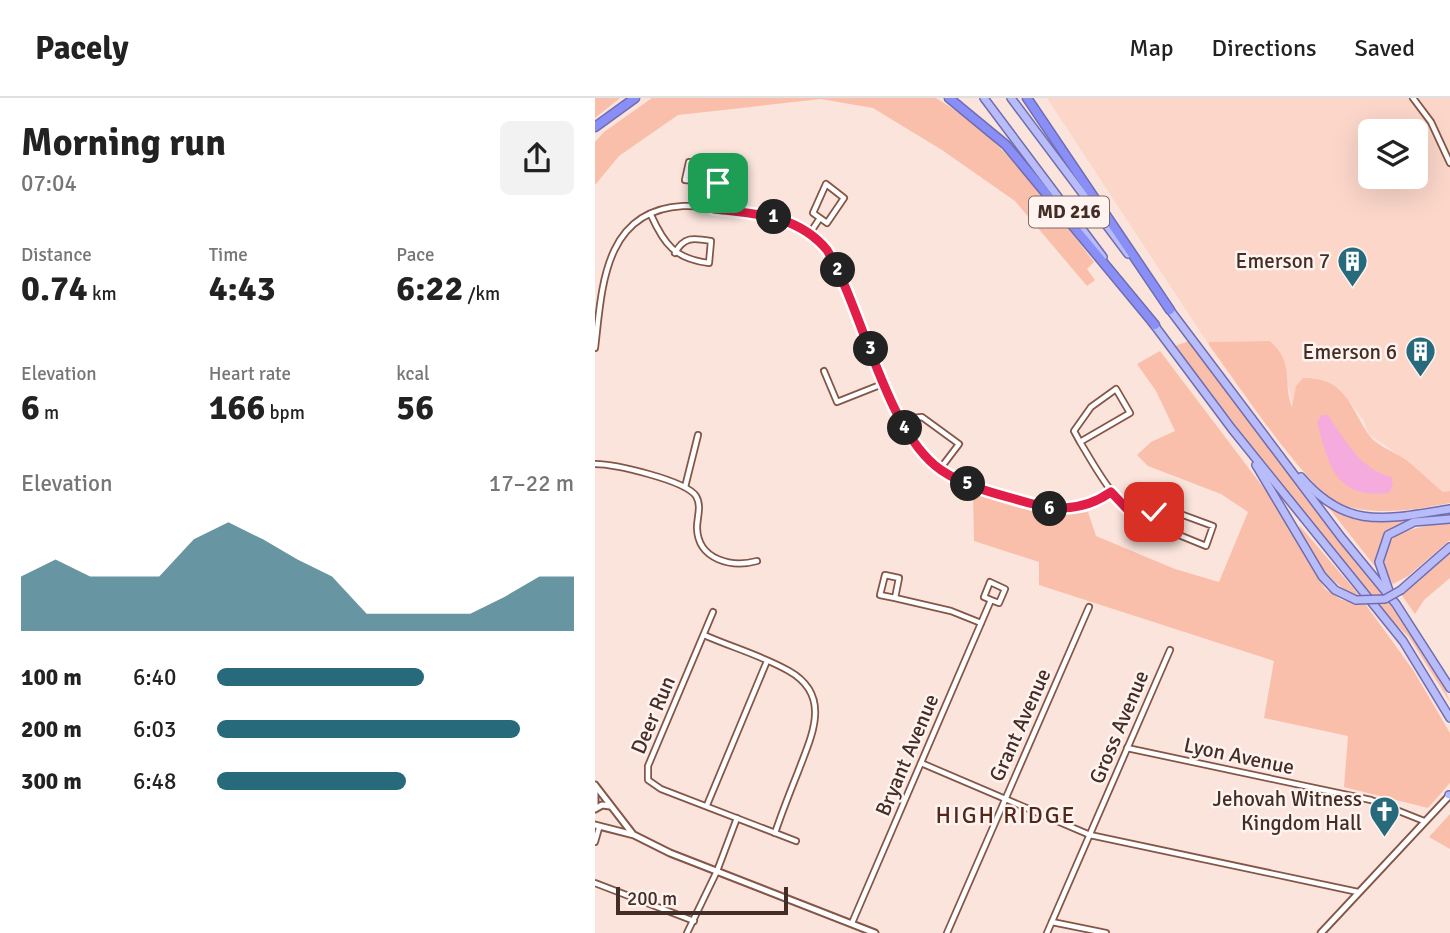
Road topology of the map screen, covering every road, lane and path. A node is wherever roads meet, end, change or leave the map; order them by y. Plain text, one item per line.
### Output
1 (635, 98) edge
2 (949, 98) edge
3 (984, 98) edge
4 (1011, 98) edge
5 (1027, 98) edge
6 (1413, 98) edge
7 (595, 127) edge
8 (1450, 163) edge
9 (718, 183) junction
10 (714, 209) junction
11 (651, 215) junction
12 (820, 218) junction
13 (810, 233) junction
14 (675, 253) junction
15 (1170, 310) junction
16 (1154, 325) junction
17 (595, 348) edge
18 (824, 371) dead end
19 (885, 383) junction
20 (1248, 415) junction
21 (900, 419) junction
22 (1233, 429) junction
23 (698, 435) dead end
24 (1080, 442) junction
25 (595, 464) edge
26 (940, 469) junction
27 (685, 487) junction
28 (1111, 492) junction
29 (1450, 509) edge
30 (1450, 519) edge
31 (1147, 523) junction
32 (1450, 547) edge
33 (757, 561) dead end
34 (894, 598) junction
35 (991, 600) junction
36 (1396, 604) junction
37 (1089, 607) dead end
38 (713, 612) dead end
39 (981, 623) junction
40 (704, 635) junction
41 (1170, 650) dead end
42 (767, 661) junction
43 (1450, 688) edge
44 (1450, 718) edge
45 (1127, 748) junction
46 (921, 763) junction
47 (595, 784) edge
48 (1450, 795) edge
49 (1005, 799) junction
50 (707, 806) junction
51 (613, 807) junction
52 (595, 808) edge
53 (617, 816) junction
54 (737, 818) junction
55 (1425, 821) junction
56 (597, 827) edge
57 (608, 829) junction
58 (775, 832) junction
59 (634, 835) junction
60 (1090, 835) junction
61 (796, 841) dead end
62 (595, 842) edge
63 (717, 871) junction
64 (595, 883) edge
65 (1358, 892) junction
66 (694, 921) junction
67 (1052, 922) junction
68 (852, 923) junction
69 (687, 933) edge
70 (875, 933) edge
71 (947, 933) edge
72 (1047, 933) edge
73 (1106, 933) edge
74 (1321, 933) edge

1 - 7 highway
2 - 16 highway
3 - 16 main road, MD 216
4 - 15 main road, MD 216
5 - 15 highway
6 - 8 street
9 - 9 street
9 - 10 street
10 - 11 street
10 - 13 street
11 - 14 street
11 - 17 street
12 - 12 street
12 - 13 street
13 - 19 street
14 - 14 street
15 - 20 main road, MD 216
16 - 22 main road, MD 216
18 - 19 street
19 - 21 street
20 - 29 main road
20 - 36 main road, MD 216
21 - 26 street
21 - 26 street
22 - 32 main road, bridge
22 - 44 main road, MD 216
23 - 27 street
24 - 24 street
24 - 28 street
25 - 27 street
26 - 28 street
27 - 33 street
28 - 31 street
30 - 36 main road
31 - 31 street
34 - 34 street
34 - 39 street
35 - 35 street, Bryant Avenue
35 - 39 street, Bryant Avenue
36 - 43 main road, MD 216
37 - 49 street, Grant Avenue
38 - 40 street, Deer Run
39 - 46 street, Bryant Avenue
40 - 42 street
40 - 50 street, Deer Run
41 - 45 street, Gross Avenue
42 - 50 street
42 - 58 street
45 - 55 street, Lyon Avenue
45 - 60 street, Gross Avenue
46 - 49 street
46 - 68 street, Bryant Avenue
47 - 51 street
47 - 52 street
48 - 55 street
49 - 60 street
49 - 71 street, Grant Avenue
50 - 54 street, Deer Run
51 - 52 street
51 - 53 street
53 - 57 street
53 - 59 street
54 - 58 street, Deer Run
54 - 63 street
55 - 65 street
56 - 57 street
56 - 62 street
57 - 59 street
58 - 61 street, Deer Run
59 - 63 street
60 - 65 street
60 - 67 street, Gross Avenue
63 - 66 street
63 - 68 street
64 - 66 street
65 - 74 street
66 - 69 street
67 - 72 street, Gross Avenue
67 - 73 street
68 - 70 street

